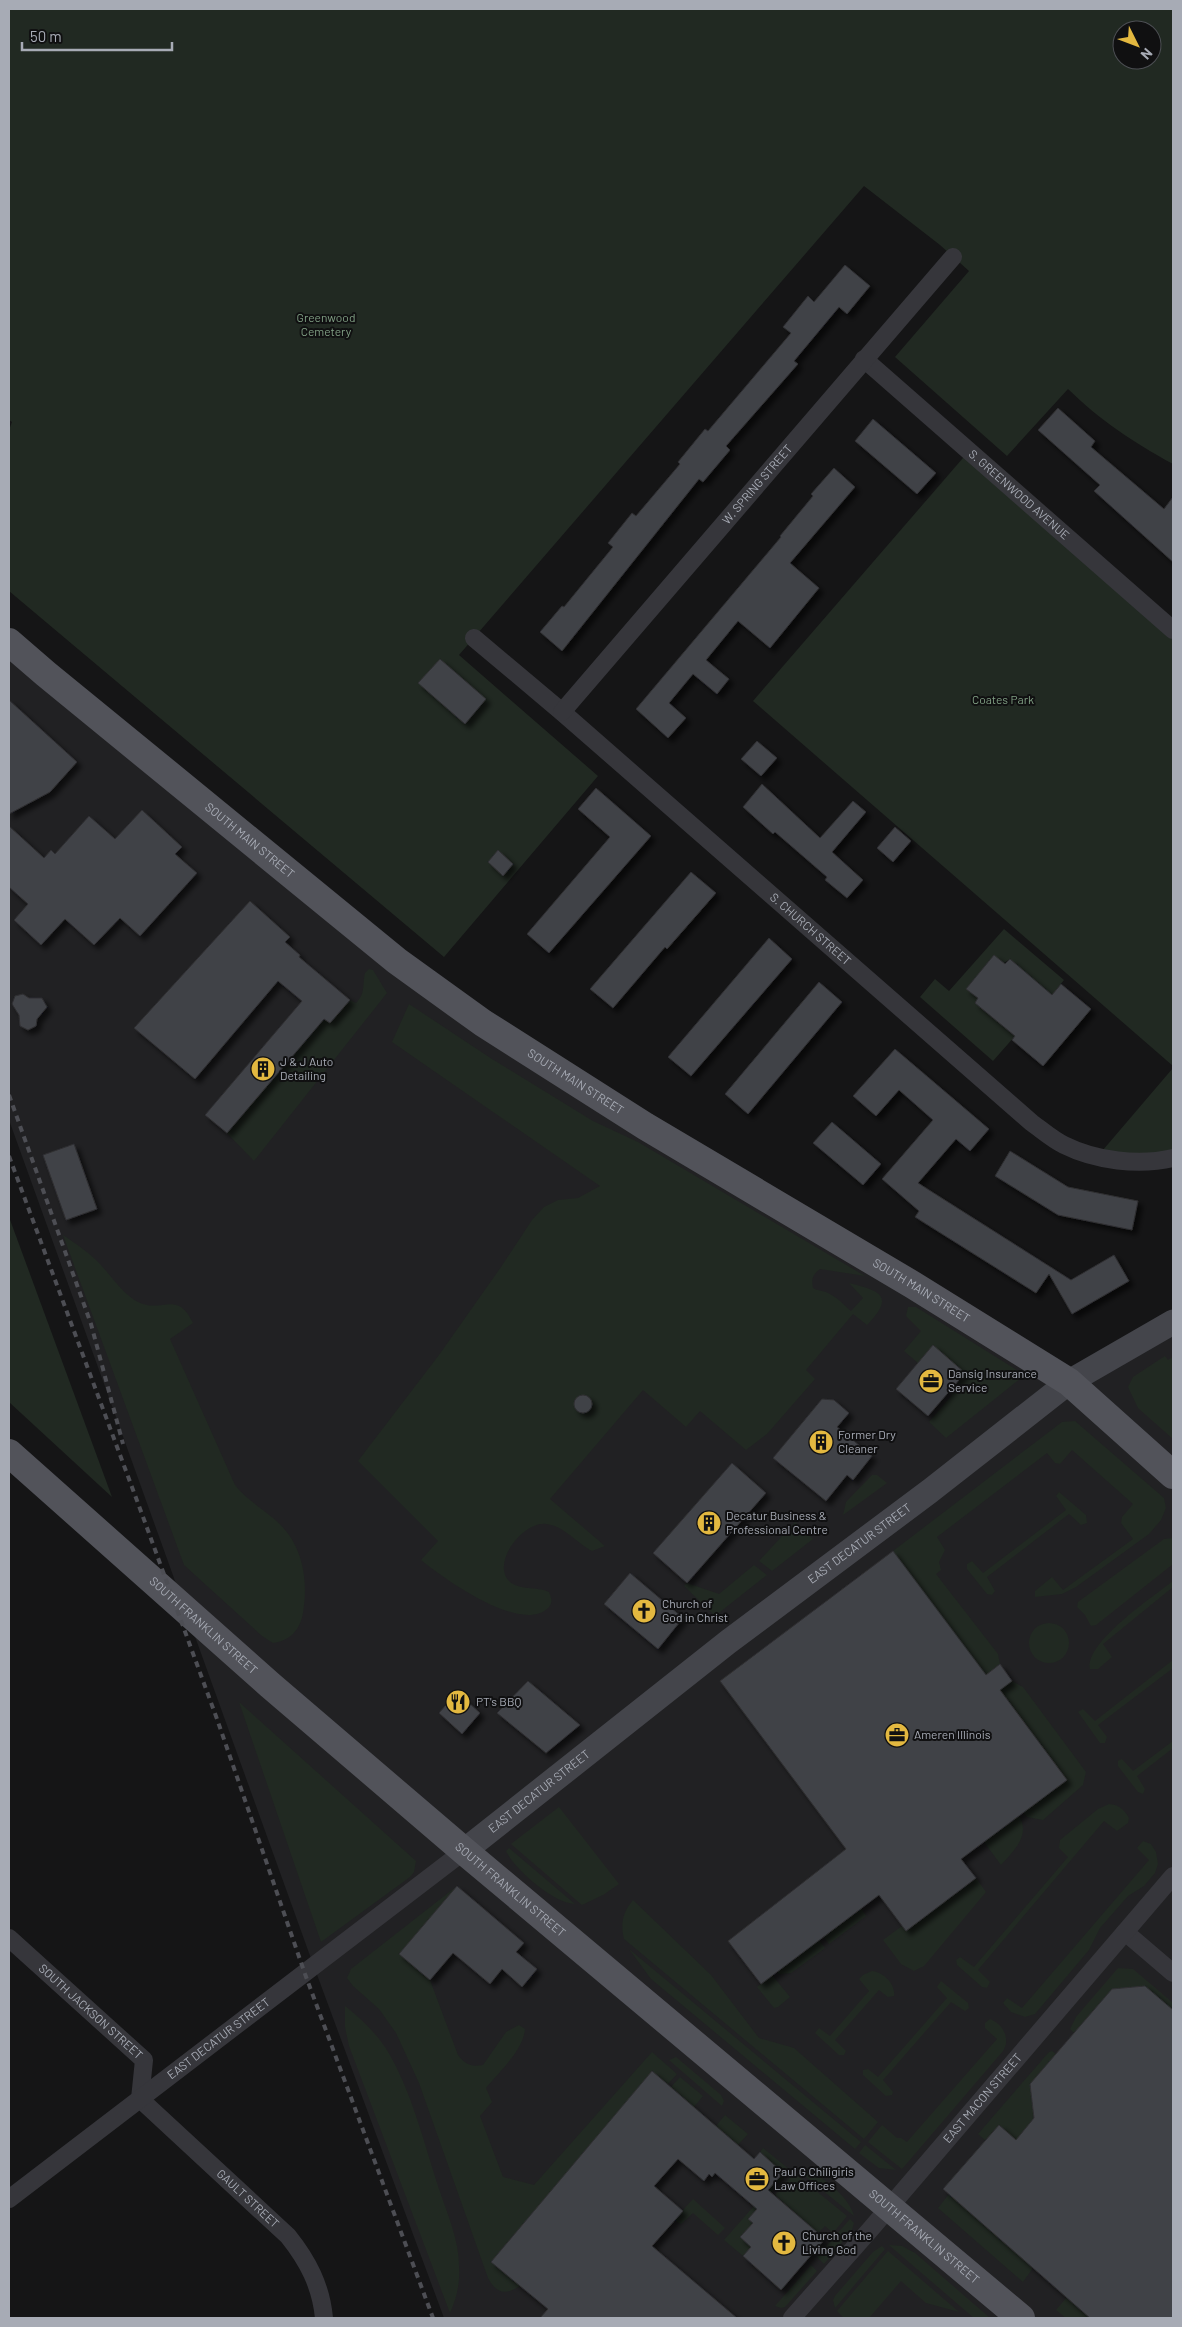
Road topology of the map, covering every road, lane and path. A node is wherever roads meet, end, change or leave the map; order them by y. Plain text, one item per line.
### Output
1 (954, 257) dead end
2 (864, 359) junction
3 (1173, 630) edge
4 (474, 638) dead end
5 (9, 642) edge
6 (562, 712) junction
7 (1173, 1158) edge
8 (1173, 1322) edge
9 (1069, 1382) junction
10 (9, 1453) edge
11 (1173, 1474) edge
12 (464, 1851) junction
13 (1173, 1876) edge
14 (1124, 1932) junction
15 (9, 1938) edge
16 (1173, 1973) edge
17 (140, 2099) junction
18 (9, 2199) edge
19 (890, 2207) junction
20 (324, 2318) edge
21 (792, 2318) edge
22 (1021, 2318) edge

1 - 2 street, W. SPRING STREET
2 - 3 street, S. GREENWOOD AVENUE
2 - 6 street, W. SPRING STREET
4 - 6 street, S. CHURCH STREET
5 - 9 main road, SOUTH MAIN STREET
6 - 7 street, S. CHURCH STREET
8 - 9 street, EAST DECATUR STREET
9 - 11 main road, SOUTH MAIN STREET
9 - 12 street, EAST DECATUR STREET
10 - 12 main road, SOUTH FRANKLIN STREET
12 - 17 street, EAST DECATUR STREET
12 - 19 main road, SOUTH FRANKLIN STREET
13 - 14 street, EAST MACON STREET
14 - 16 street
14 - 19 street, EAST MACON STREET
15 - 17 street, SOUTH JACKSON STREET
17 - 18 street, EAST DECATUR STREET
17 - 20 street, GAULT STREET
19 - 21 street, EAST MACON STREET
19 - 22 main road, SOUTH FRANKLIN STREET

